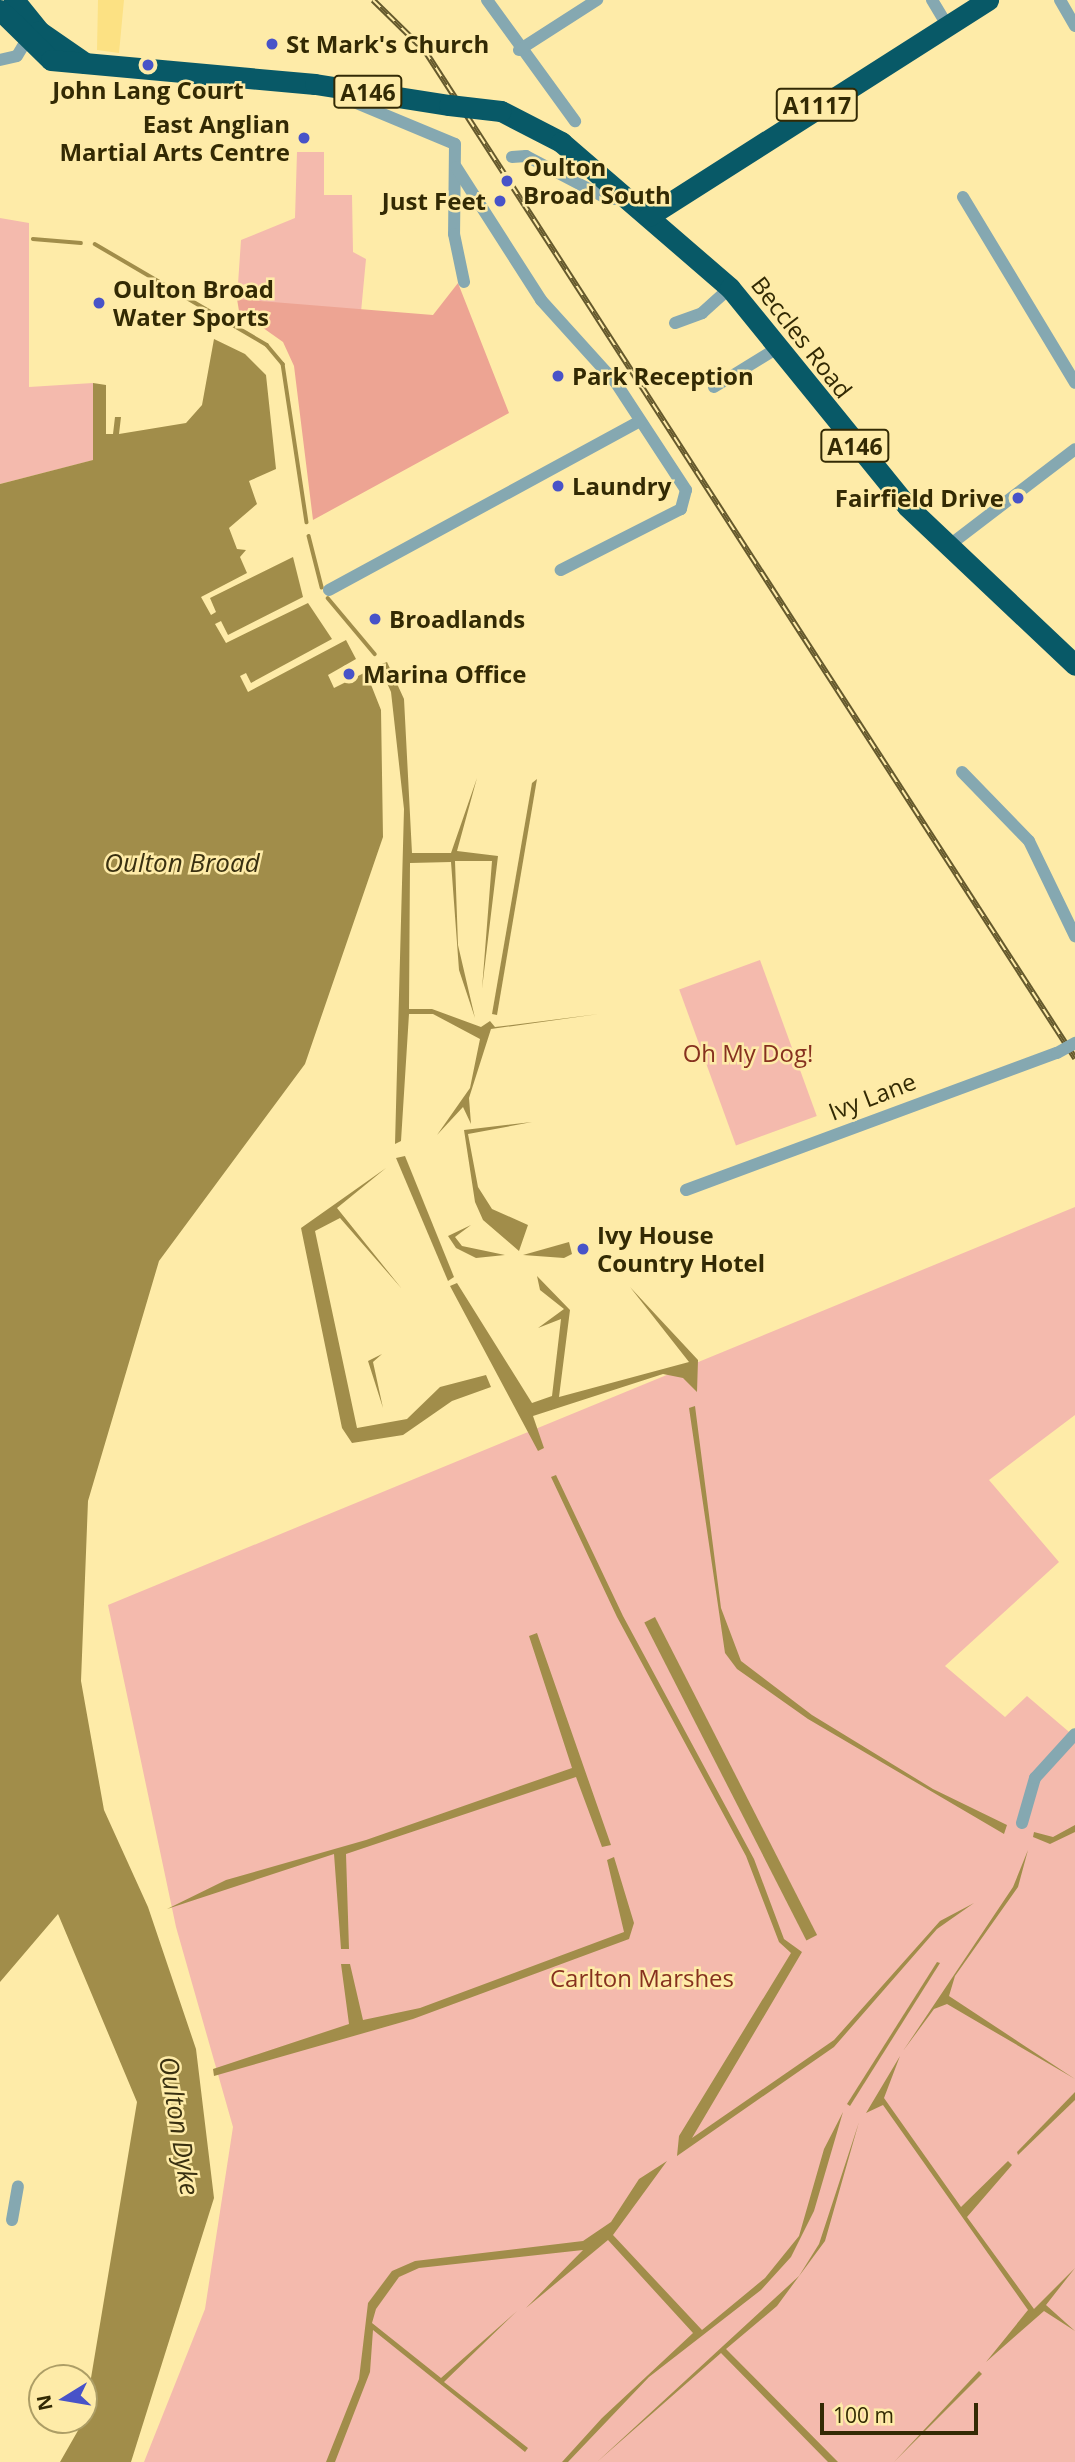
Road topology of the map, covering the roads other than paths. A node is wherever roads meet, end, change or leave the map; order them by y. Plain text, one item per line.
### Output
1 (14, 0) edge
2 (486, 0) edge
3 (597, 0) edge
4 (932, 0) edge
5 (988, 0) edge
6 (1060, 0) edge
7 (0, 10) edge
8 (947, 25) junction
9 (1075, 26) edge
10 (26, 41) junction
11 (519, 50) junction
12 (0, 60) edge
13 (88, 65) junction
14 (315, 84) junction
15 (575, 121) dead end
16 (512, 157) dead end
17 (456, 167) junction
18 (963, 197) dead end
19 (627, 199) junction
20 (649, 215) junction
21 (464, 282) dead end
22 (730, 288) junction
23 (675, 323) dead end
24 (779, 347) junction
25 (1075, 383) edge
26 (714, 387) dead end
27 (640, 421) junction
28 (1075, 449) edge
29 (947, 547) junction
30 (561, 570) dead end
31 (329, 590) dead end
32 (1075, 665) edge
33 (962, 772) dead end
34 (1075, 936) edge
35 (1075, 1043) edge
36 (686, 1190) dead end
37 (1075, 1734) edge
38 (1021, 1823) dead end
39 (18, 2187) dead end
40 (6, 2202) edge
41 (12, 2220) dead end

1 - 13 highway, A146
2 - 11 street
3 - 11 street
4 - 8 street
5 - 8 highway, A1117
6 - 9 street
7 - 10 highway, A146
8 - 20 highway, A1117
10 - 12 street
10 - 13 highway, A146
11 - 15 street
13 - 14 highway, A146
14 - 17 street
14 - 19 highway, A146, bridge
16 - 19 street, Beccles Road
17 - 21 street
17 - 27 street
18 - 25 street
19 - 20 highway, Beccles Road / A146
20 - 22 highway, Beccles Road / A146
22 - 23 street
22 - 24 highway, Beccles Road / A146
24 - 26 street
24 - 29 highway, Beccles Road / A146
27 - 30 street
27 - 31 street
28 - 29 street
29 - 32 highway, Beccles Road / A146
33 - 34 street
35 - 36 street, Ivy Lane, bridge
37 - 38 street
39 - 40 street
40 - 41 street

